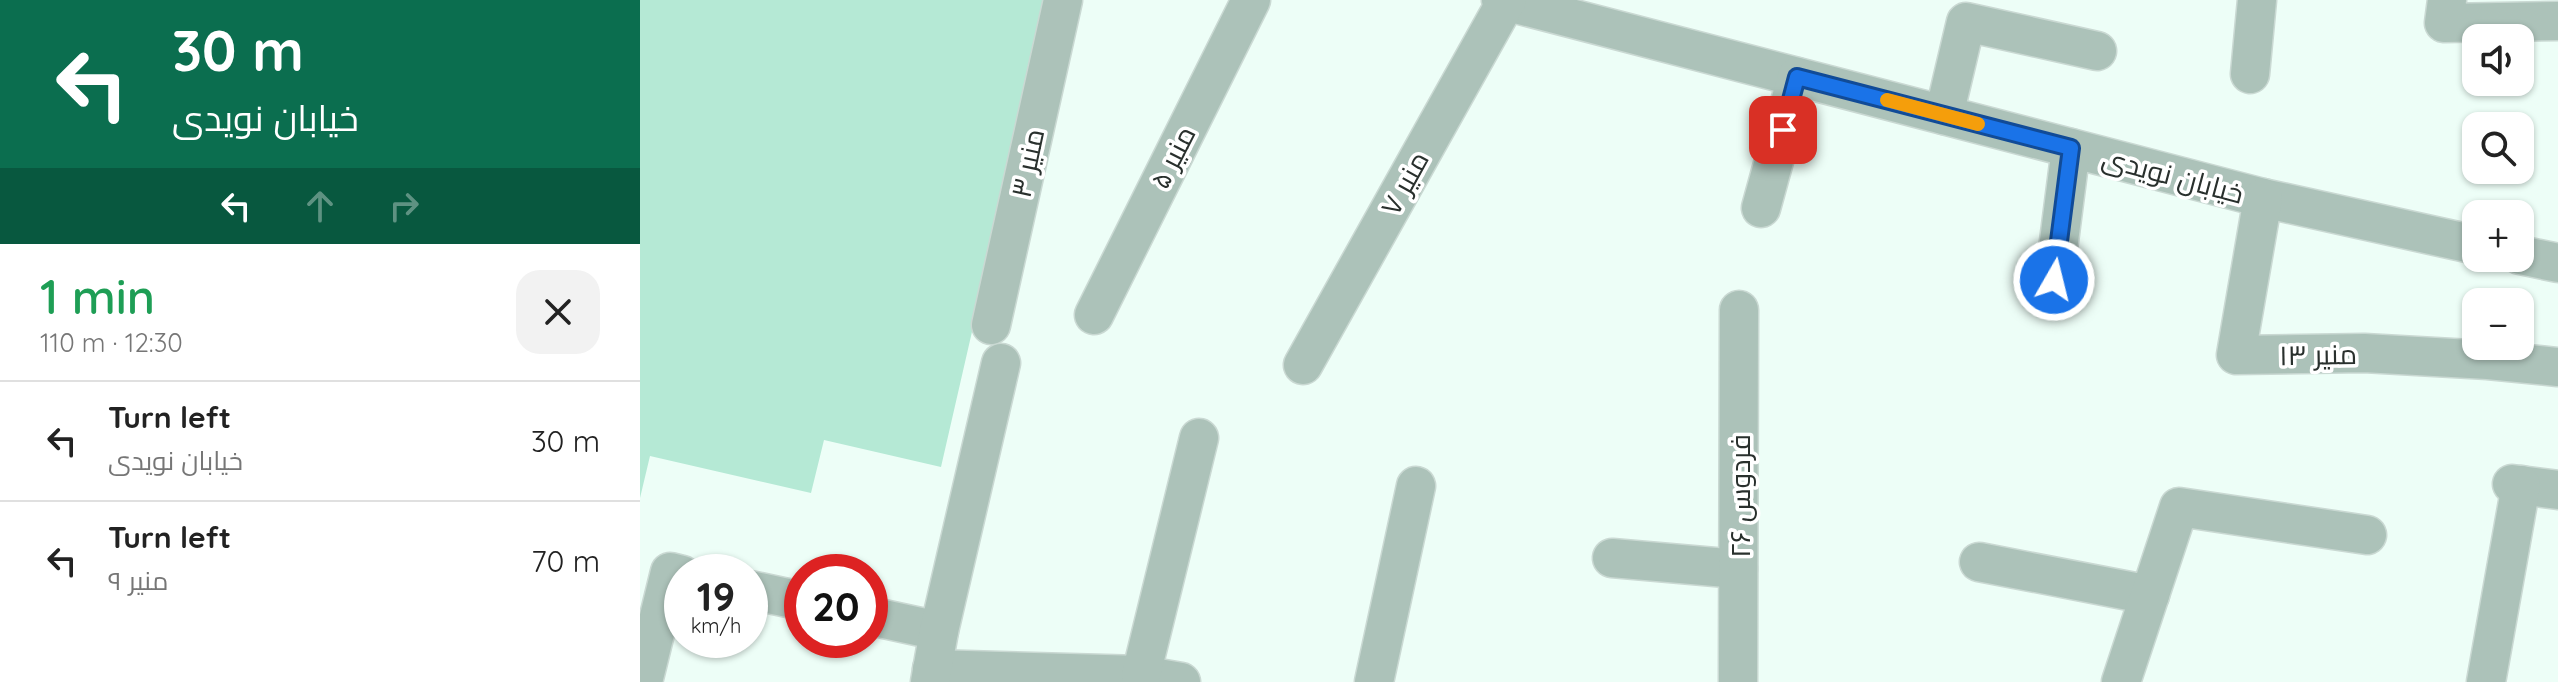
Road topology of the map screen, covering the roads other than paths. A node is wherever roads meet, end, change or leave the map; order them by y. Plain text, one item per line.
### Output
1 (1063, 0) edge
2 (1251, 0) edge
3 (1505, 0) edge
4 (2257, 0) edge
5 (2446, 12) edge
6 (2558, 21) edge
7 (2097, 51) dead end
8 (2250, 74) dead end
9 (1797, 77) junction
10 (1944, 115) junction
11 (2071, 148) junction
12 (2263, 198) junction
13 (1761, 208) dead end
14 (2462, 242) edge
15 (2534, 258) edge
16 (2558, 263) edge
17 (2054, 280) dead end
18 (1739, 310) dead end
19 (1094, 315) dead end
20 (991, 325) dead end
21 (1001, 363) dead end
22 (1303, 365) dead end
23 (2558, 367) edge
24 (1199, 438) dead end
25 (1416, 486) dead end
26 (2558, 490) edge
27 (2367, 535) dead end
28 (1612, 558) dead end
29 (1979, 562) dead end
30 (1738, 569) junction
31 (2150, 595) junction
32 (664, 613) edge
33 (888, 620) edge
34 (939, 631) junction
35 (931, 675) edge
36 (1141, 675) junction
37 (2131, 680) edge
38 (643, 682) edge
39 (1181, 682) edge
40 (1374, 682) edge
41 (1738, 682) edge
42 (2486, 682) edge

1 - 20 street, منیر ۳
2 - 19 street, منیر ۵
3 - 9 street, خیابان نویدی
3 - 22 street, منیر ۷
4 - 8 street
5 - 6 street
7 - 10 street
9 - 10 street, خیابان نویدی
9 - 13 street
10 - 11 street, خیابان نویدی
11 - 12 street, خیابان نویدی
11 - 17 street
12 - 14 street, خیابان نویدی
12 - 23 street, منیر ۱۳
15 - 16 street
18 - 30 street, فردوس ۲۶
21 - 34 street
24 - 36 street
25 - 40 street
26 - 42 street
27 - 31 street
28 - 30 street
29 - 31 street
30 - 41 street, فردوس ۲۶
31 - 37 street
32 - 38 street
33 - 34 street
34 - 35 street
35 - 36 street
36 - 39 street

